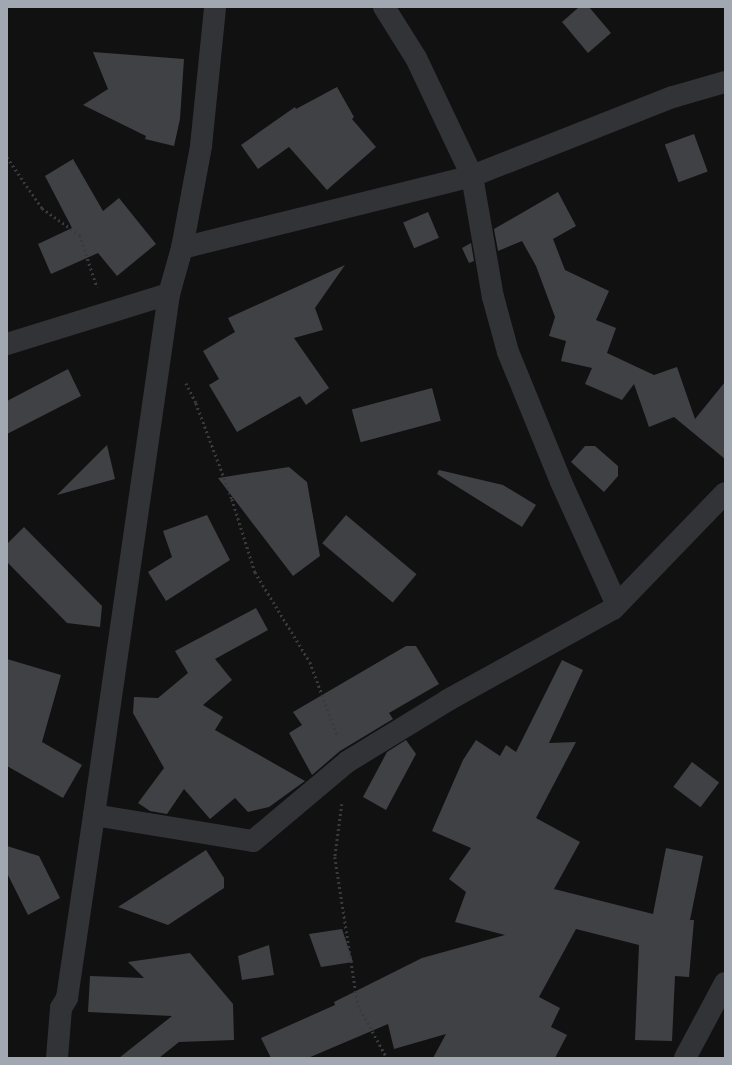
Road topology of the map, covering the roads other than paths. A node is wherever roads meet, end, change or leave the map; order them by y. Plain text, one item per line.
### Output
1 (214, 7) edge
2 (384, 7) edge
3 (725, 82) edge
4 (472, 176) junction
5 (182, 248) junction
6 (169, 294) junction
7 (7, 344) edge
8 (725, 493) edge
9 (617, 605) junction
10 (94, 815) junction
11 (725, 983) edge
12 (57, 1058) edge
13 (685, 1058) edge

1 - 5 street
2 - 4 street
3 - 4 street
4 - 5 street
4 - 9 street
5 - 6 street
6 - 7 street
6 - 10 street
8 - 9 street
9 - 10 street
10 - 12 street
11 - 13 street

